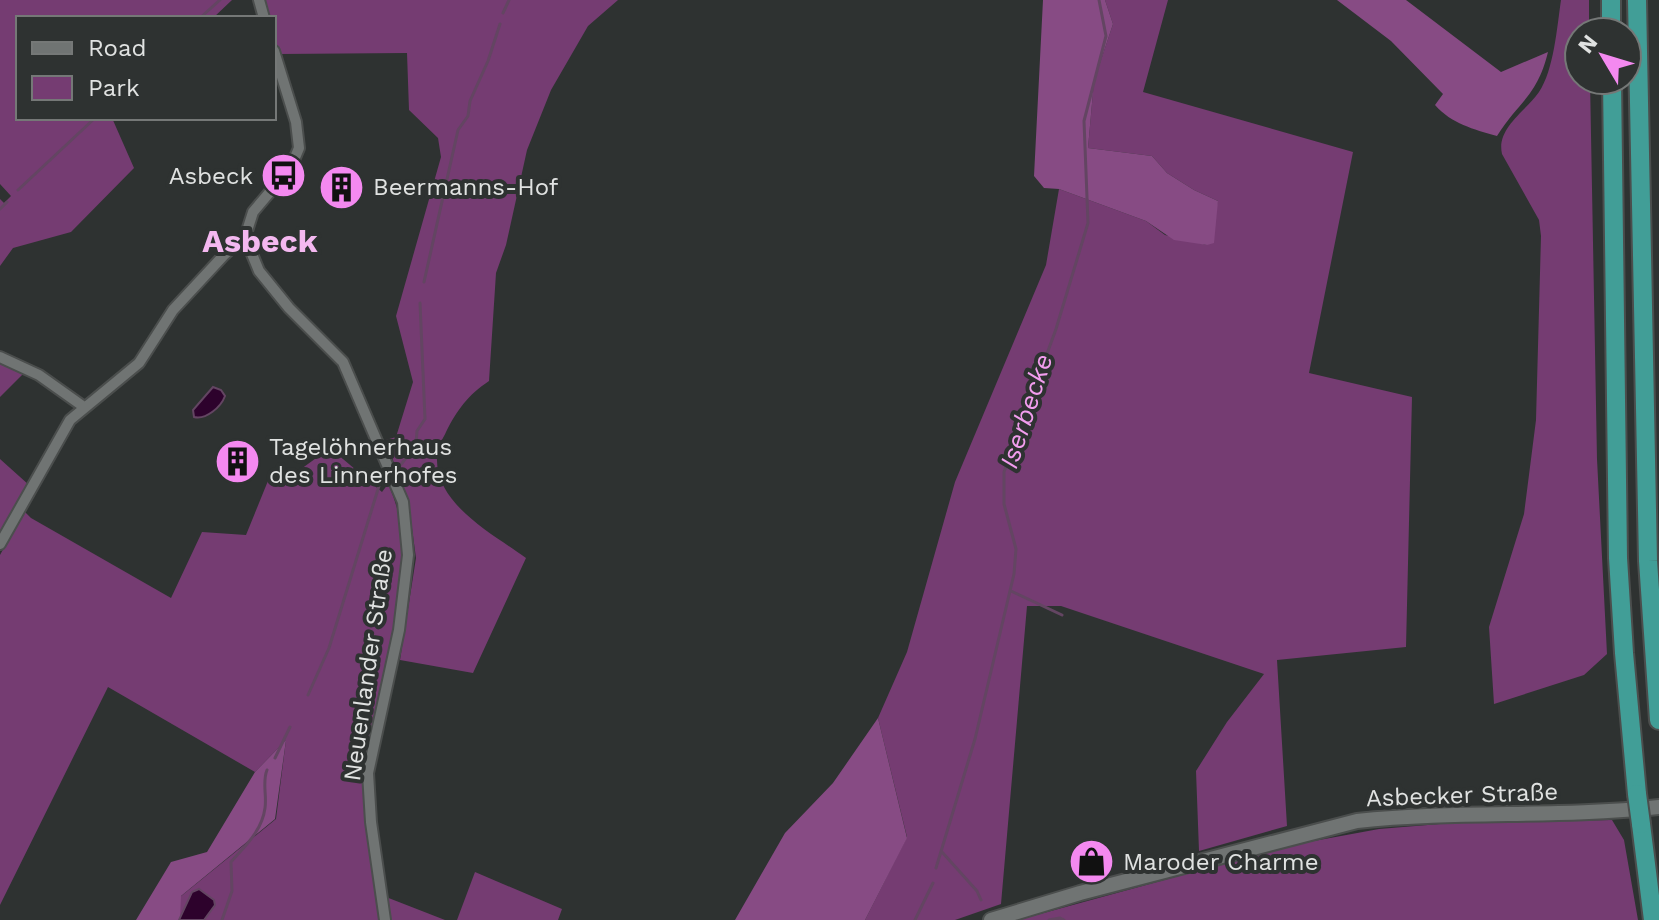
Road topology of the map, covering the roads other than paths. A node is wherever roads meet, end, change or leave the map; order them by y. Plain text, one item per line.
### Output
1 (1637, 0) edge
2 (276, 57) edge
3 (1612, 96) edge
4 (247, 242) junction
5 (0, 357) edge
6 (84, 407) junction
7 (0, 544) edge
8 (1659, 720) edge
9 (1659, 807) edge
10 (385, 920) edge
11 (991, 920) edge
12 (1653, 920) edge

1 - 8 highway
2 - 4 street
3 - 12 highway, bridge
4 - 6 street
4 - 10 street, Neuenlander Straße
5 - 6 street
6 - 7 street
9 - 11 main road, Asbecker Straße

